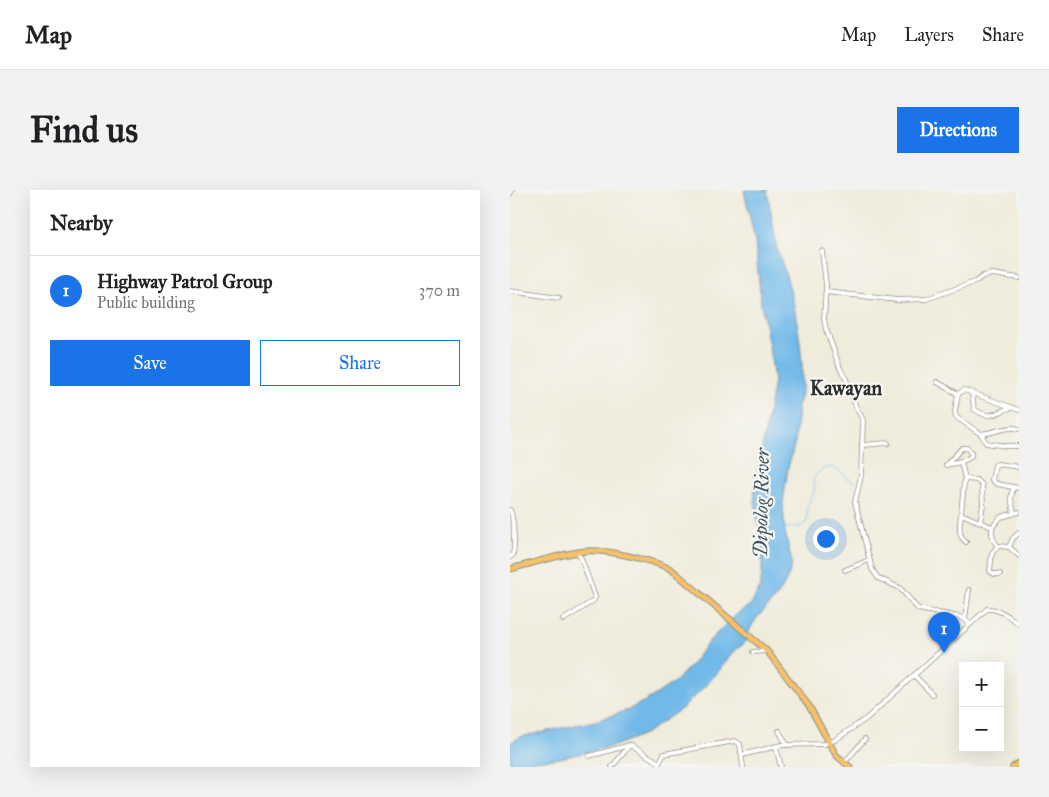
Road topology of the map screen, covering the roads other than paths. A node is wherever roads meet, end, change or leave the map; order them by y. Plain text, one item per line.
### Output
1 (512, 190) edge
2 (510, 194) edge
3 (822, 251) dead end
4 (1019, 278) edge
5 (510, 291) edge
6 (826, 292) junction
7 (559, 298) dead end
8 (936, 382) dead end
9 (972, 393) junction
10 (958, 394) junction
11 (1010, 407) junction
12 (1019, 410) edge
13 (1019, 429) edge
14 (981, 434) junction
15 (992, 434) junction
16 (888, 443) dead end
17 (862, 445) junction
18 (994, 445) junction
19 (1019, 446) edge
20 (961, 462) junction
21 (1019, 466) edge
22 (965, 480) junction
23 (993, 482) junction
24 (983, 487) junction
25 (1012, 488) junction
26 (1019, 488) edge
27 (510, 510) edge
28 (1019, 512) edge
29 (1014, 513) junction
30 (961, 514) junction
31 (980, 522) junction
32 (992, 526) junction
33 (1019, 533) edge
34 (966, 542) dead end
35 (998, 546) junction
36 (1009, 547) junction
37 (577, 552) junction
38 (1019, 556) edge
39 (510, 557) edge
40 (869, 560) junction
41 (510, 569) edge
42 (844, 570) dead end
43 (1000, 574) dead end
44 (969, 590) dead end
45 (965, 619) junction
46 (563, 620) dead end
47 (971, 624) junction
48 (1019, 624) edge
49 (767, 651) junction
50 (753, 652) dead end
51 (914, 675) junction
52 (932, 694) dead end
53 (779, 731) dead end
54 (865, 739) dead end
55 (829, 743) junction
56 (630, 745) junction
57 (787, 745) junction
58 (776, 747) junction
59 (742, 755) junction
60 (589, 756) dead end
61 (658, 762) junction
62 (844, 763) junction
63 (1019, 763) edge
64 (612, 767) edge
65 (656, 767) edge
66 (743, 767) edge
67 (781, 767) edge
68 (850, 767) edge
69 (1013, 767) edge

1 - 2 street
3 - 6 street
4 - 6 street
5 - 7 street
6 - 17 street
8 - 10 street
9 - 10 street
9 - 11 street
9 - 11 street
10 - 14 street
11 - 12 street
13 - 15 street
14 - 15 street
14 - 18 street
15 - 18 street
16 - 17 street
17 - 40 street
18 - 19 street
20 - 20 street
20 - 22 street
21 - 23 street
22 - 24 street
22 - 30 street
23 - 24 street
23 - 25 street
24 - 31 street
25 - 26 street
25 - 29 street
27 - 39 street
28 - 29 street
29 - 32 street
30 - 31 street
30 - 34 street
31 - 32 street
32 - 35 street
33 - 36 street
35 - 36 street
35 - 43 street
36 - 38 street
37 - 41 main road
37 - 46 street
37 - 49 main road
40 - 42 street
40 - 45 street
44 - 45 street
45 - 47 street
47 - 48 street
47 - 51 street
49 - 50 street
49 - 55 main road
51 - 52 street
51 - 55 street
53 - 57 street
54 - 62 street
55 - 57 street
55 - 62 main road
56 - 60 street
56 - 61 street
56 - 64 street
57 - 58 street
58 - 59 street
58 - 67 street
59 - 61 street
59 - 66 street
61 - 65 street
62 - 68 main road
63 - 69 main road

